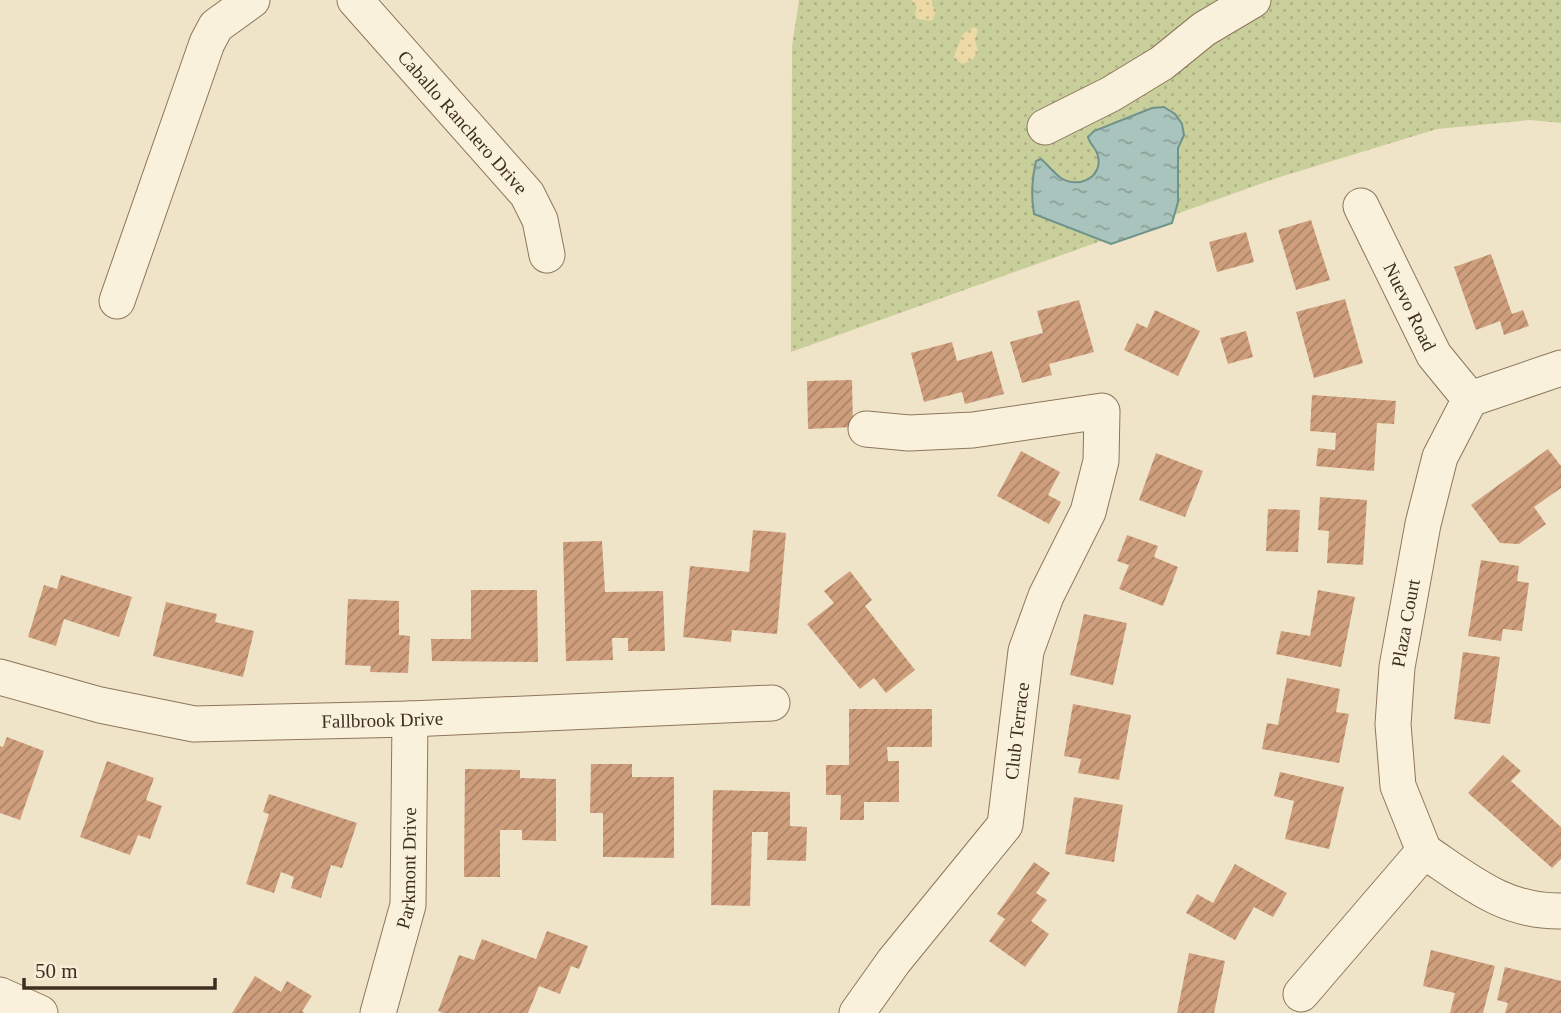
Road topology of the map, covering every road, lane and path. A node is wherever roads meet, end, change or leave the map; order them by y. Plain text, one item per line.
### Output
1 (252, 0) edge
2 (349, 0) edge
3 (355, 0) edge
4 (1252, 0) edge
5 (1045, 127) dead end
6 (1361, 206) dead end
7 (117, 300) dead end
8 (1561, 368) edge
9 (1470, 399) junction
10 (866, 429) dead end
11 (0, 677) edge
12 (772, 703) dead end
13 (410, 719) junction
14 (1424, 851) junction
15 (1561, 911) edge
16 (1301, 994) dead end
17 (0, 995) edge
18 (40, 1013) edge
19 (377, 1013) edge
20 (857, 1013) edge

1 - 7 street
2 - 3 street, Caballo Ranchero Drive
4 - 5 street
6 - 9 street, Nuevo Road
8 - 9 street
9 - 14 street, Plaza Court
10 - 20 street, Club Terrace
11 - 13 street, Fallbrook Drive
12 - 13 street, Fallbrook Drive
13 - 19 street, Parkmont Drive
14 - 15 street
14 - 16 street
17 - 18 street

